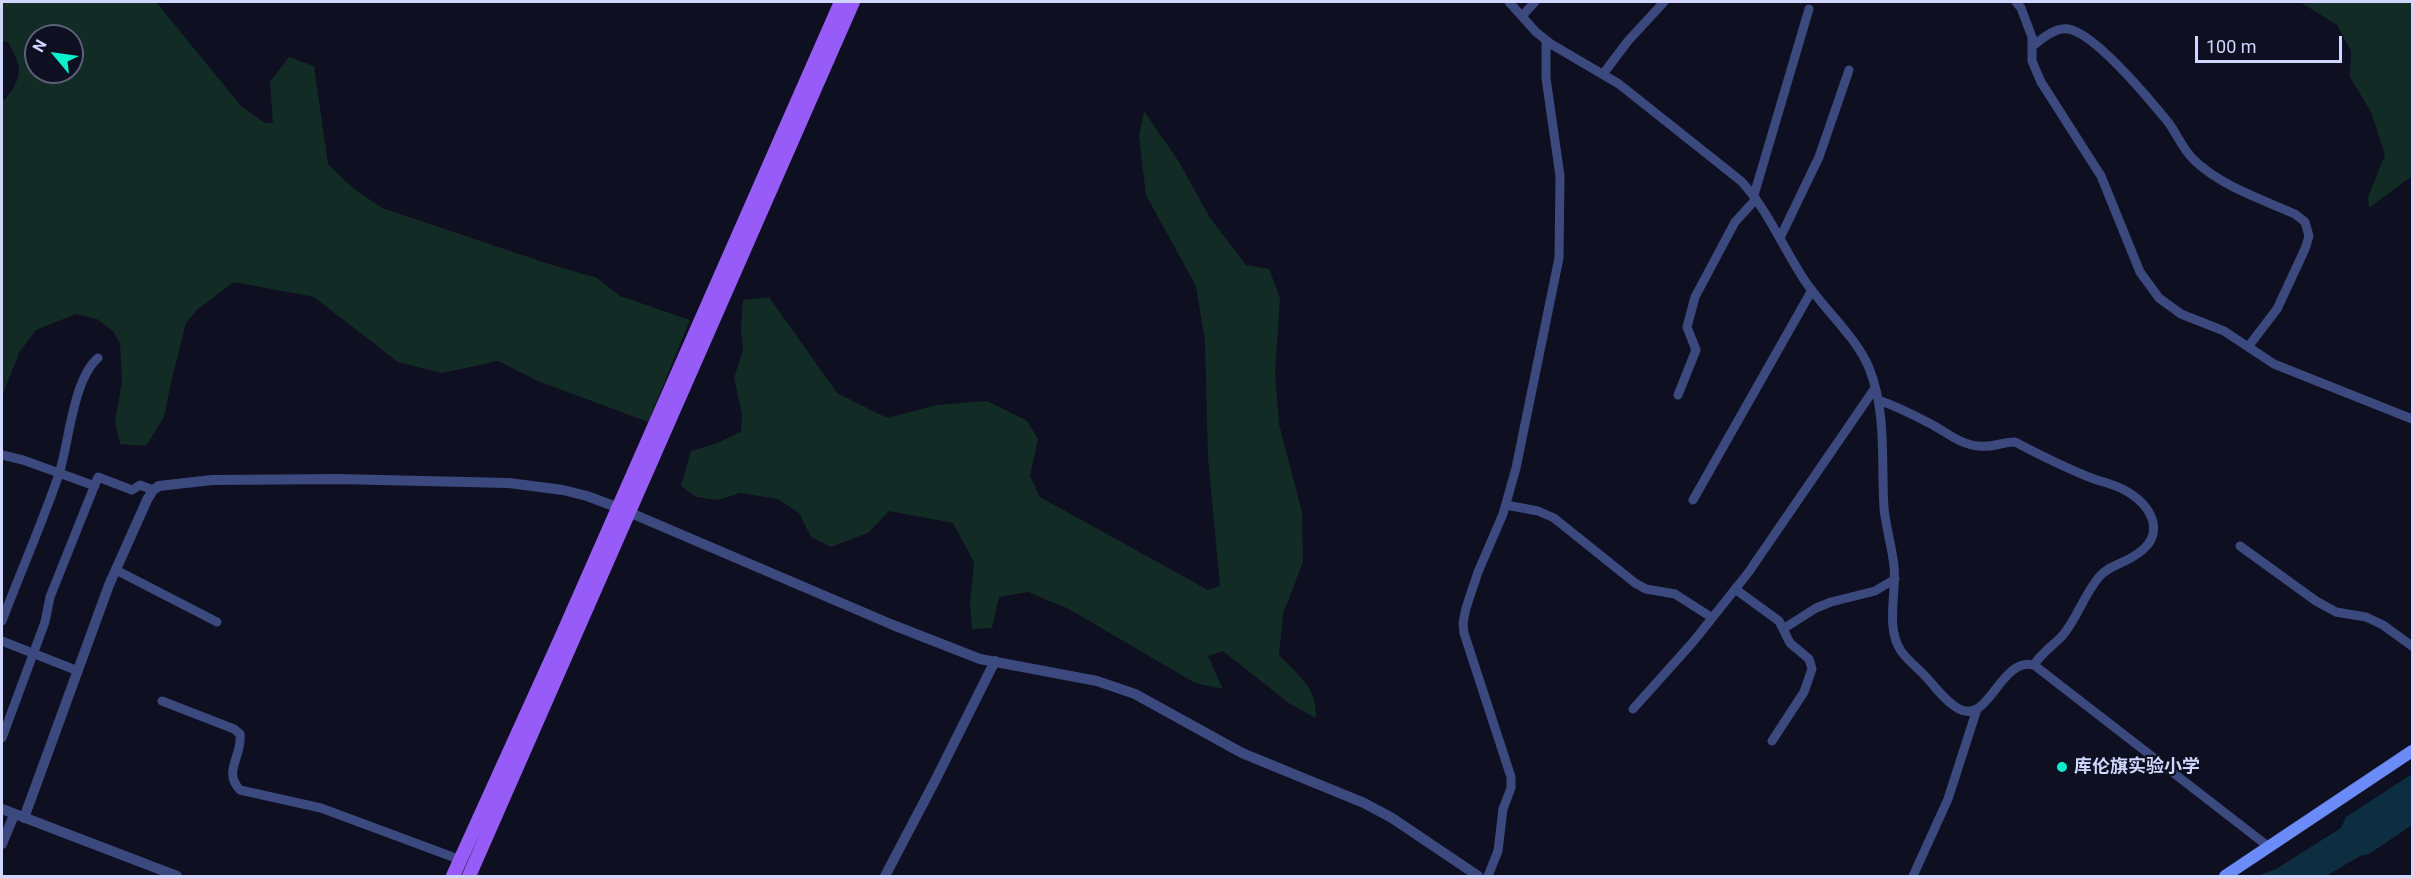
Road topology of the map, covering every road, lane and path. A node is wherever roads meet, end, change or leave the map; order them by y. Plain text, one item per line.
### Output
1 (841, 2) edge
2 (853, 2) edge
3 (1509, 2) edge
4 (1535, 2) edge
5 (1664, 2) edge
6 (2016, 2) edge
7 (1809, 9) dead end
8 (1522, 16) junction
9 (1546, 40) junction
10 (2032, 47) junction
11 (1849, 70) dead end
12 (1603, 74) junction
13 (1755, 197) junction
14 (1780, 238) junction
15 (1812, 290) junction
16 (2248, 347) junction
17 (98, 358) dead end
18 (1875, 388) junction
19 (1678, 395) dead end
20 (1878, 400) junction
21 (2412, 419) edge
22 (3, 455) edge
23 (2, 466) edge
24 (59, 473) junction
25 (95, 486) junction
26 (153, 490) junction
27 (1693, 500) dead end
28 (1506, 506) junction
29 (624, 510) junction
30 (2240, 546) dead end
31 (116, 570) junction
32 (1895, 579) junction
33 (1735, 589) junction
34 (1711, 617) junction
35 (2, 621) edge
36 (217, 622) dead end
37 (1783, 629) junction
38 (2, 641) edge
39 (2412, 646) edge
40 (33, 654) junction
41 (995, 661) junction
42 (2034, 665) junction
43 (78, 671) junction
44 (162, 701) dead end
45 (1632, 709) dead end
46 (1977, 709) junction
47 (2, 738) edge
48 (1772, 741) dead end
49 (2412, 751) edge
50 (2, 809) edge
51 (19, 817) junction
52 (2, 844) edge
53 (2269, 847) junction
54 (461, 860) junction
55 (177, 876) edge
56 (453, 876) edge
57 (469, 876) edge
58 (885, 876) edge
59 (1478, 876) edge
60 (1488, 876) edge
61 (1913, 876) edge
62 (2225, 876) edge

1 - 29 main road
2 - 29 main road
3 - 8 street
4 - 8 street
5 - 12 street
6 - 10 street
7 - 13 street
8 - 9 street
9 - 12 street
9 - 28 street
10 - 16 street
10 - 16 street
11 - 14 street
12 - 13 street
13 - 14 street
13 - 19 street
14 - 15 street
15 - 18 street
15 - 27 street
16 - 21 street
17 - 24 street
18 - 20 street
18 - 33 street
20 - 32 street
20 - 42 street
22 - 23 street
22 - 24 street
24 - 25 street
24 - 35 street
25 - 26 street
25 - 40 street
26 - 29 street
26 - 31 street
28 - 34 street
28 - 60 street
29 - 41 street
29 - 54 main road
29 - 57 main road
30 - 39 street
31 - 36 street
31 - 43 street
32 - 37 street
32 - 46 street
33 - 34 street
33 - 37 street
34 - 45 street
37 - 48 street
38 - 40 street
40 - 43 street
40 - 47 street
41 - 58 street
41 - 59 street
42 - 46 street
42 - 53 street
43 - 51 street
44 - 54 street
46 - 61 street
49 - 53 main road
50 - 51 street
51 - 52 street
51 - 55 street
53 - 62 main road
54 - 56 main road

